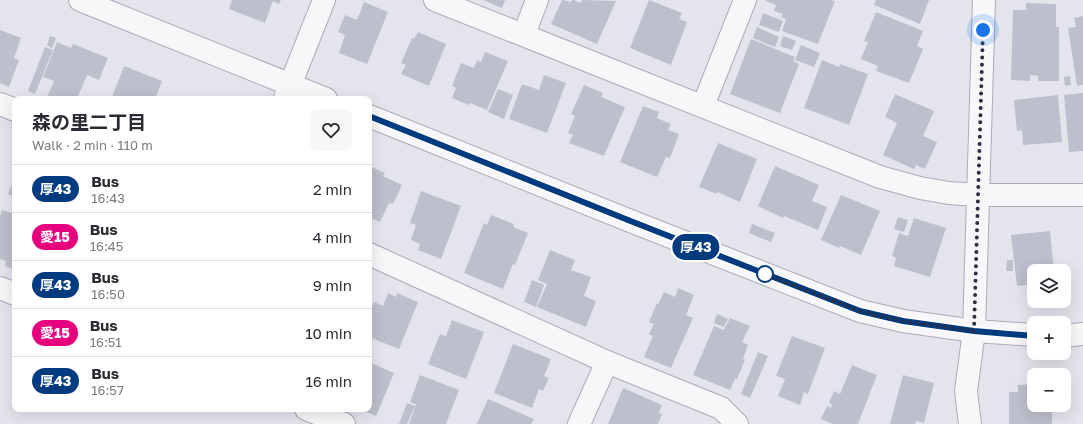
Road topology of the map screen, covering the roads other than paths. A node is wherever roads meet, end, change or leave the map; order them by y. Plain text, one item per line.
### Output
1 (80, 0) edge
2 (324, 0) edge
3 (435, 0) edge
4 (537, 0) edge
5 (745, 0) edge
6 (984, 0) edge
7 (524, 34) junction
8 (288, 92) edge
9 (310, 96) edge
10 (0, 104) edge
11 (703, 106) junction
12 (12, 109) edge
13 (372, 117) edge
14 (978, 195) junction
15 (1083, 195) edge
16 (372, 255) edge
17 (0, 288) edge
18 (12, 293) edge
19 (974, 331) junction
20 (1083, 334) edge
21 (1027, 335) edge
22 (1071, 335) edge
23 (607, 362) junction
24 (314, 412) edge
25 (344, 424) edge
26 (579, 424) edge
27 (737, 424) edge
28 (970, 424) edge

1 - 8 street
2 - 8 street
3 - 7 street
4 - 7 street
5 - 11 street
6 - 14 street
7 - 11 street
8 - 9 street
10 - 12 street
11 - 14 street
13 - 19 street
14 - 15 street
14 - 19 street
16 - 23 street
17 - 18 street
19 - 21 street
19 - 28 street
20 - 22 street
23 - 26 street
23 - 27 street
24 - 25 street

